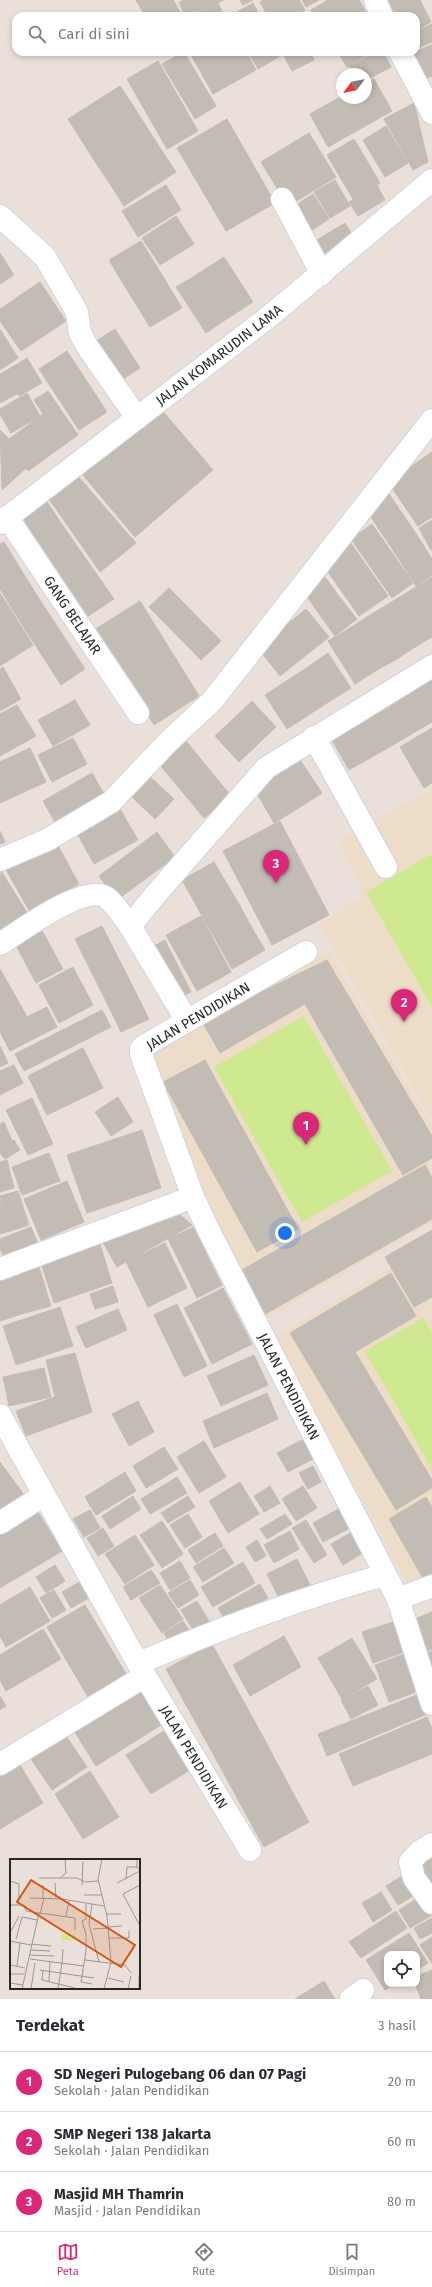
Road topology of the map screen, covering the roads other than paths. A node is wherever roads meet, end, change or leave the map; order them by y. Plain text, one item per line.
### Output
1 (375, 0) edge
2 (380, 12) edge
3 (402, 56) edge
4 (432, 113) edge
5 (432, 180) edge
6 (282, 199) dead end
7 (0, 216) edge
8 (322, 274) junction
9 (137, 418) junction
10 (432, 420) edge
11 (4, 520) edge
12 (432, 666) edge
13 (138, 713) dead end
14 (314, 737) junction
15 (0, 860) edge
16 (386, 867) dead end
17 (130, 926) junction
18 (0, 944) edge
19 (306, 952) dead end
20 (187, 1021) junction
21 (193, 1197) junction
22 (0, 1269) edge
23 (0, 1415) edge
24 (44, 1495) junction
25 (0, 1523) edge
26 (385, 1576) junction
27 (432, 1586) edge
28 (398, 1599) junction
29 (142, 1669) junction
30 (432, 1704) edge
31 (0, 1764) edge
32 (432, 1844) edge
33 (250, 1850) dead end
34 (432, 1903) edge

1 - 2 street
3 - 4 street
5 - 8 street, JALAN KOMARUDIN LAMA
6 - 8 street
7 - 9 street
8 - 9 street, JALAN KOMARUDIN LAMA
9 - 11 street, JALAN KOMARUDIN LAMA
10 - 15 street
11 - 13 street, GANG BELAJAR
12 - 14 street
14 - 16 street
14 - 17 street
17 - 18 street
17 - 20 street
19 - 20 street, JALAN PENDIDIKAN
20 - 21 street, JALAN PENDIDIKAN
21 - 22 street
21 - 26 street, JALAN PENDIDIKAN
23 - 24 street, JALAN PENDIDIKAN
24 - 25 street
24 - 29 street, JALAN PENDIDIKAN
26 - 28 street, JALAN PENDIDIKAN
26 - 29 street
27 - 28 street
28 - 30 street, JALAN PENDIDIKAN
29 - 31 street
29 - 33 street, JALAN PENDIDIKAN
32 - 34 street

